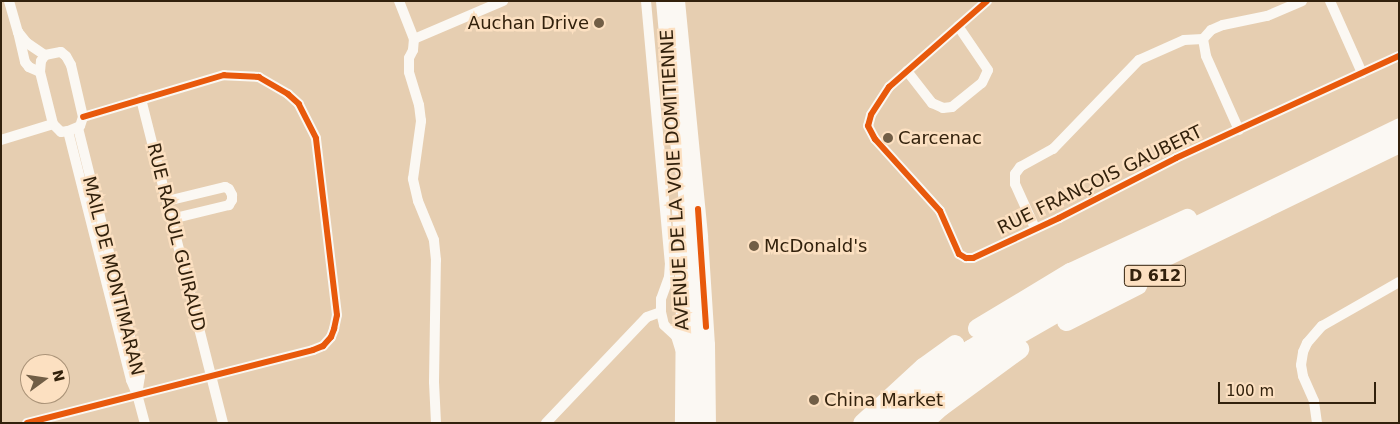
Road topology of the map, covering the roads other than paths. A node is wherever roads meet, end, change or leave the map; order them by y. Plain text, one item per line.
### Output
1 (9, 1) edge
2 (399, 1) edge
3 (503, 1) edge
4 (646, 1) edge
5 (664, 1) edge
6 (677, 1) edge
7 (986, 1) edge
8 (1302, 1) edge
9 (1330, 1) edge
10 (958, 26) junction
11 (18, 32) junction
12 (414, 39) junction
13 (1203, 39) junction
14 (45, 55) junction
15 (1399, 56) edge
16 (907, 71) junction
17 (40, 72) junction
18 (1362, 73) junction
19 (141, 98) junction
20 (83, 117) junction
21 (1399, 118) edge
22 (675, 120) junction
23 (53, 124) junction
24 (1399, 127) edge
25 (73, 130) junction
26 (1240, 130) junction
27 (1, 140) edge
28 (1399, 143) edge
29 (1399, 147) edge
30 (1348, 152) junction
31 (1399, 152) edge
32 (1296, 177) junction
33 (166, 201) junction
34 (1293, 201) junction
35 (172, 219) junction
36 (1035, 228) junction
37 (1399, 282) edge
38 (660, 312) junction
39 (683, 359) junction
40 (212, 375) junction
41 (138, 394) junction
42 (27, 423) edge
43 (145, 423) edge
44 (223, 423) edge
45 (436, 423) edge
46 (546, 423) edge
47 (683, 423) edge
48 (695, 423) edge
49 (708, 423) edge
50 (862, 423) edge
51 (881, 423) edge
52 (903, 423) edge
53 (922, 423) edge
54 (1317, 423) edge

1 - 11 street
2 - 12 street
3 - 12 street
4 - 38 street, AVENUE DE LA VOIE DOMITIENNE
5 - 22 main road, AVENUE DE LA VOIE DOMITIENNE
6 - 49 main road, AVENUE DE LA VOIE DOMITIENNE
7 - 10 street
8 - 13 street
9 - 18 street
10 - 16 street
10 - 16 street
11 - 14 street
11 - 17 street
12 - 45 street
13 - 26 street
13 - 36 street
14 - 17 street
14 - 20 street
15 - 18 street, RUE FRANÇOIS GAUBERT
16 - 36 street, RUE FRANÇOIS GAUBERT
17 - 23 street
18 - 26 street, RUE FRANÇOIS GAUBERT
19 - 20 street
19 - 33 street, RUE RAOUL GUIRAUD
19 - 40 street
20 - 25 street
21 - 30 highway, D 612
22 - 39 main road, AVENUE DE LA VOIE DOMITIENNE
22 - 48 highway
23 - 25 street
23 - 27 street
24 - 30 highway, D 612
25 - 41 street, MAIL DE MONTIMARAN
26 - 36 street, RUE FRANÇOIS GAUBERT
28 - 52 highway, D 612
29 - 34 highway, D 612
30 - 32 highway, D 612
31 - 34 highway
32 - 50 highway, D 612
32 - 51 highway, D 612
33 - 35 street, RUE RAOUL GUIRAUD
33 - 35 street
34 - 53 highway, D 612
35 - 40 street, RUE RAOUL GUIRAUD
37 - 54 street
38 - 39 street, AVENUE DE LA VOIE DOMITIENNE
38 - 46 street
39 - 47 main road, AVENUE DE LA VOIE DOMITIENNE
40 - 41 street
40 - 44 street, RUE RAOUL GUIRAUD
41 - 42 street
41 - 43 street, MAIL DE MONTIMARAN

